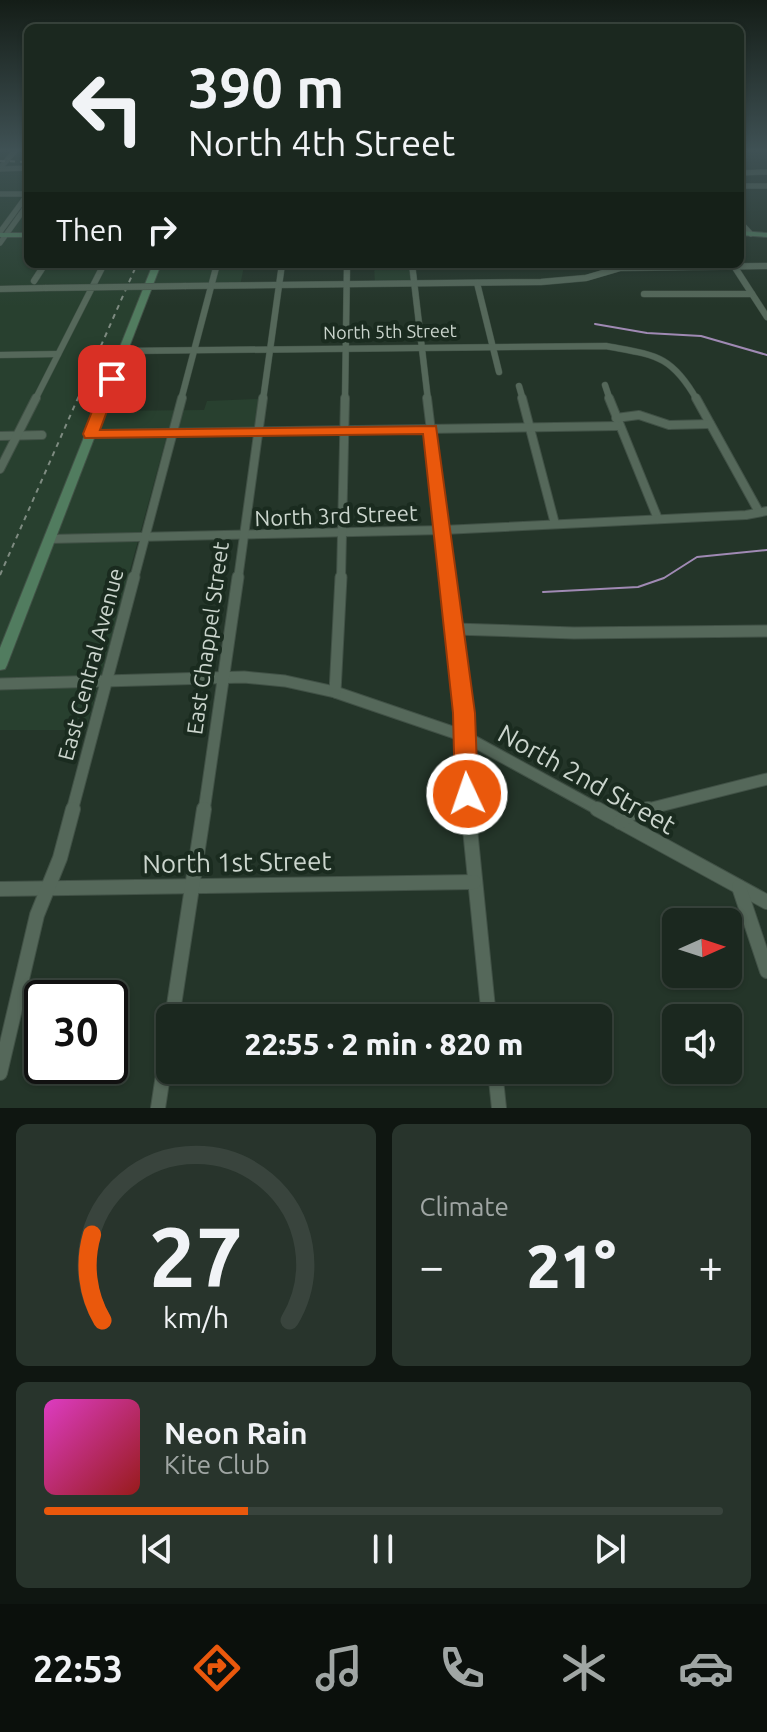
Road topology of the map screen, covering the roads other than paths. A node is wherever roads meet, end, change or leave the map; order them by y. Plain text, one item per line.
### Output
1 (20, 203) edge
2 (24, 209) edge
3 (3, 222) edge
4 (744, 226) edge
5 (744, 233) edge
6 (751, 234) junction
7 (767, 235) edge
8 (2, 237) edge
9 (24, 237) edge
10 (744, 266) edge
11 (767, 266) edge
12 (42, 268) edge
13 (102, 268) edge
14 (155, 268) edge
15 (216, 268) edge
16 (281, 268) edge
17 (347, 268) edge
18 (412, 268) edge
19 (601, 268) edge
20 (620, 268) edge
21 (735, 268) edge
22 (603, 271) junction
23 (34, 281) dead end
24 (477, 283) junction
25 (347, 284) junction
26 (414, 284) junction
27 (279, 285) junction
28 (211, 286) junction
29 (0, 289) edge
30 (644, 294) dead end
31 (752, 294) junction
32 (767, 317) edge
33 (422, 346) junction
34 (493, 346) junction
35 (347, 347) junction
36 (270, 349) junction
37 (194, 350) junction
38 (123, 351) junction
39 (58, 354) junction
40 (0, 355) edge
41 (499, 372) dead end
42 (605, 385) dead end
43 (519, 386) dead end
44 (617, 422) junction
45 (710, 424) junction
46 (530, 427) junction
47 (431, 429) junction
48 (345, 431) junction
49 (258, 432) junction
50 (171, 433) junction
51 (91, 434) junction
52 (42, 435) dead end
53 (0, 436) edge
54 (16, 436) junction
55 (0, 469) edge
56 (763, 512) edge
57 (658, 519) junction
58 (555, 524) junction
59 (443, 530) junction
60 (343, 533) junction
61 (243, 536) junction
62 (144, 537) junction
63 (50, 539) junction
64 (455, 629) junction
65 (767, 631) edge
66 (0, 665) edge
67 (224, 677) junction
68 (105, 680) junction
69 (0, 684) edge
70 (335, 692) junction
71 (464, 736) junction
72 (767, 779) edge
73 (640, 811) junction
74 (620, 822) junction
75 (644, 835) junction
76 (474, 882) junction
77 (191, 887) junction
78 (739, 887) junction
79 (0, 889) edge
80 (48, 889) junction
81 (767, 902) edge
82 (767, 971) edge
83 (174, 1004) edge
84 (487, 1004) edge
85 (0, 1073) edge
86 (162, 1084) edge
87 (496, 1084) edge
88 (158, 1108) edge
89 (499, 1108) edge

1 - 3 street
2 - 8 street
3 - 8 street
4 - 6 street
5 - 6 main road
6 - 7 main road
8 - 9 main road
10 - 11 street
12 - 23 street
13 - 39 street
14 - 38 main road
15 - 28 street, East Central Avenue
16 - 27 street, East Chappel Street
17 - 25 street
18 - 26 street
19 - 22 street
20 - 22 street
21 - 31 street
22 - 24 street
24 - 26 street
24 - 34 street
25 - 26 street
25 - 27 street
25 - 35 street
26 - 33 street
27 - 28 street
27 - 36 street, East Chappel Street
28 - 29 street, bridge
28 - 37 street, East Central Avenue
30 - 31 street
31 - 32 street
33 - 34 street, North 5th Street
33 - 35 street, North 5th Street
33 - 47 street
34 - 41 street
34 - 45 street, North 5th Street
35 - 36 street, North 5th Street
35 - 48 street
36 - 37 street, North 5th Street
36 - 49 street, East Chappel Street
37 - 38 street, North 5th Street
37 - 50 street, East Central Avenue
38 - 51 main road
39 - 40 street
39 - 54 street
42 - 44 street
43 - 46 street
44 - 45 street
44 - 46 street
44 - 57 street
45 - 56 street
46 - 47 street
46 - 58 street
47 - 48 street
47 - 59 street
48 - 49 street
48 - 60 street
49 - 50 street
49 - 61 street, East Chappel Street
50 - 51 street
50 - 62 street, East Central Avenue
51 - 63 main road
52 - 54 street
53 - 54 street
54 - 55 street
56 - 57 street, North 3rd Street
57 - 58 street, North 3rd Street
58 - 59 street, North 3rd Street
59 - 60 street, North 3rd Street
59 - 64 street
60 - 61 street, North 3rd Street
60 - 70 street
61 - 62 street, North 3rd Street
61 - 67 street, East Chappel Street
62 - 63 street, North 3rd Street
62 - 68 street, East Central Avenue
63 - 66 main road
64 - 65 street
64 - 71 street
67 - 68 street, North 2nd Street
67 - 70 street, North 2nd Street
67 - 77 street, East Chappel Street
68 - 69 street, North 2nd Street
68 - 80 street, East Central Avenue
70 - 71 street, North 2nd Street
71 - 74 street, North 2nd Street
71 - 76 street
72 - 73 street
73 - 74 street
73 - 75 street
74 - 75 street, North 2nd Street
75 - 78 street, North 2nd Street
76 - 77 street, North 1st Street
76 - 84 street
77 - 80 street, North 1st Street
77 - 83 street, East Chappel Street
78 - 81 street, North 2nd Street
78 - 82 street
79 - 80 street, North 1st Street
80 - 85 street, East Central Avenue
86 - 88 street
87 - 89 street

